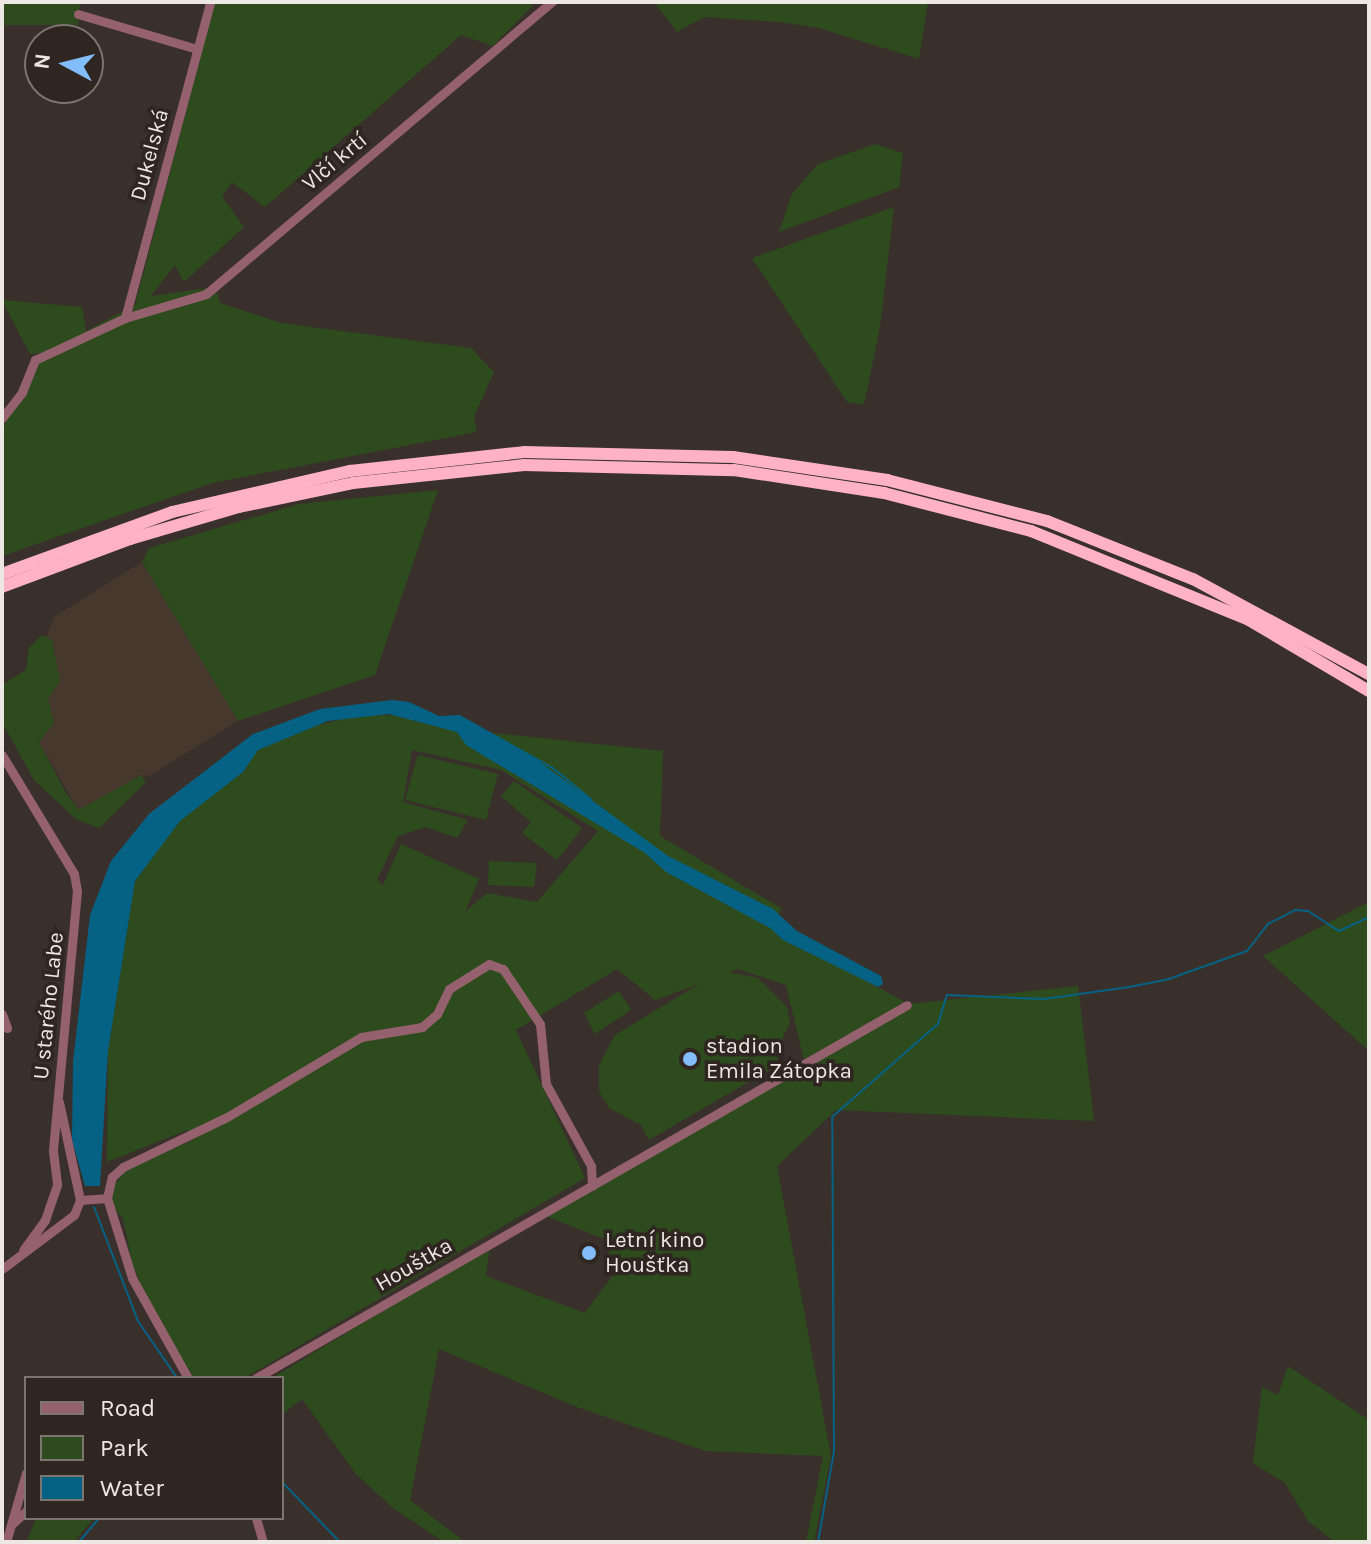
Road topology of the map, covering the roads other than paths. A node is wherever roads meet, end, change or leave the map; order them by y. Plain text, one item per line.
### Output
1 (210, 2) edge
2 (552, 2) edge
3 (78, 14) dead end
4 (197, 49) junction
5 (125, 318) junction
6 (2, 418) edge
7 (927, 496) junction
8 (5, 579) edge
9 (1369, 674) edge
10 (1369, 691) edge
11 (2, 755) edge
12 (907, 1005) dead end
13 (2, 1014) edge
14 (7, 1028) dead end
15 (58, 1098) junction
16 (592, 1186) junction
17 (107, 1198) junction
18 (80, 1200) junction
19 (23, 1250) junction
20 (2, 1269) edge
21 (187, 1376) edge
22 (260, 1376) edge
23 (24, 1478) edge
24 (24, 1512) edge
25 (257, 1520) edge
26 (6, 1524) edge
27 (6, 1542) edge
28 (263, 1542) edge

1 - 4 street, Dukelská
2 - 5 street, Vlčí krtí
3 - 4 street
4 - 5 street, Dukelská
5 - 6 street, Vlčí krtí
7 - 8 highway
7 - 9 highway
7 - 10 highway
11 - 15 street, U starého Labe
12 - 16 street, Houštka
13 - 14 street
15 - 18 street
15 - 19 street, U starého Labe
16 - 17 street
16 - 22 street, Houštka
17 - 18 street
17 - 21 street
18 - 19 street
19 - 20 street
23 - 26 street
24 - 26 street
25 - 28 street
26 - 27 street

